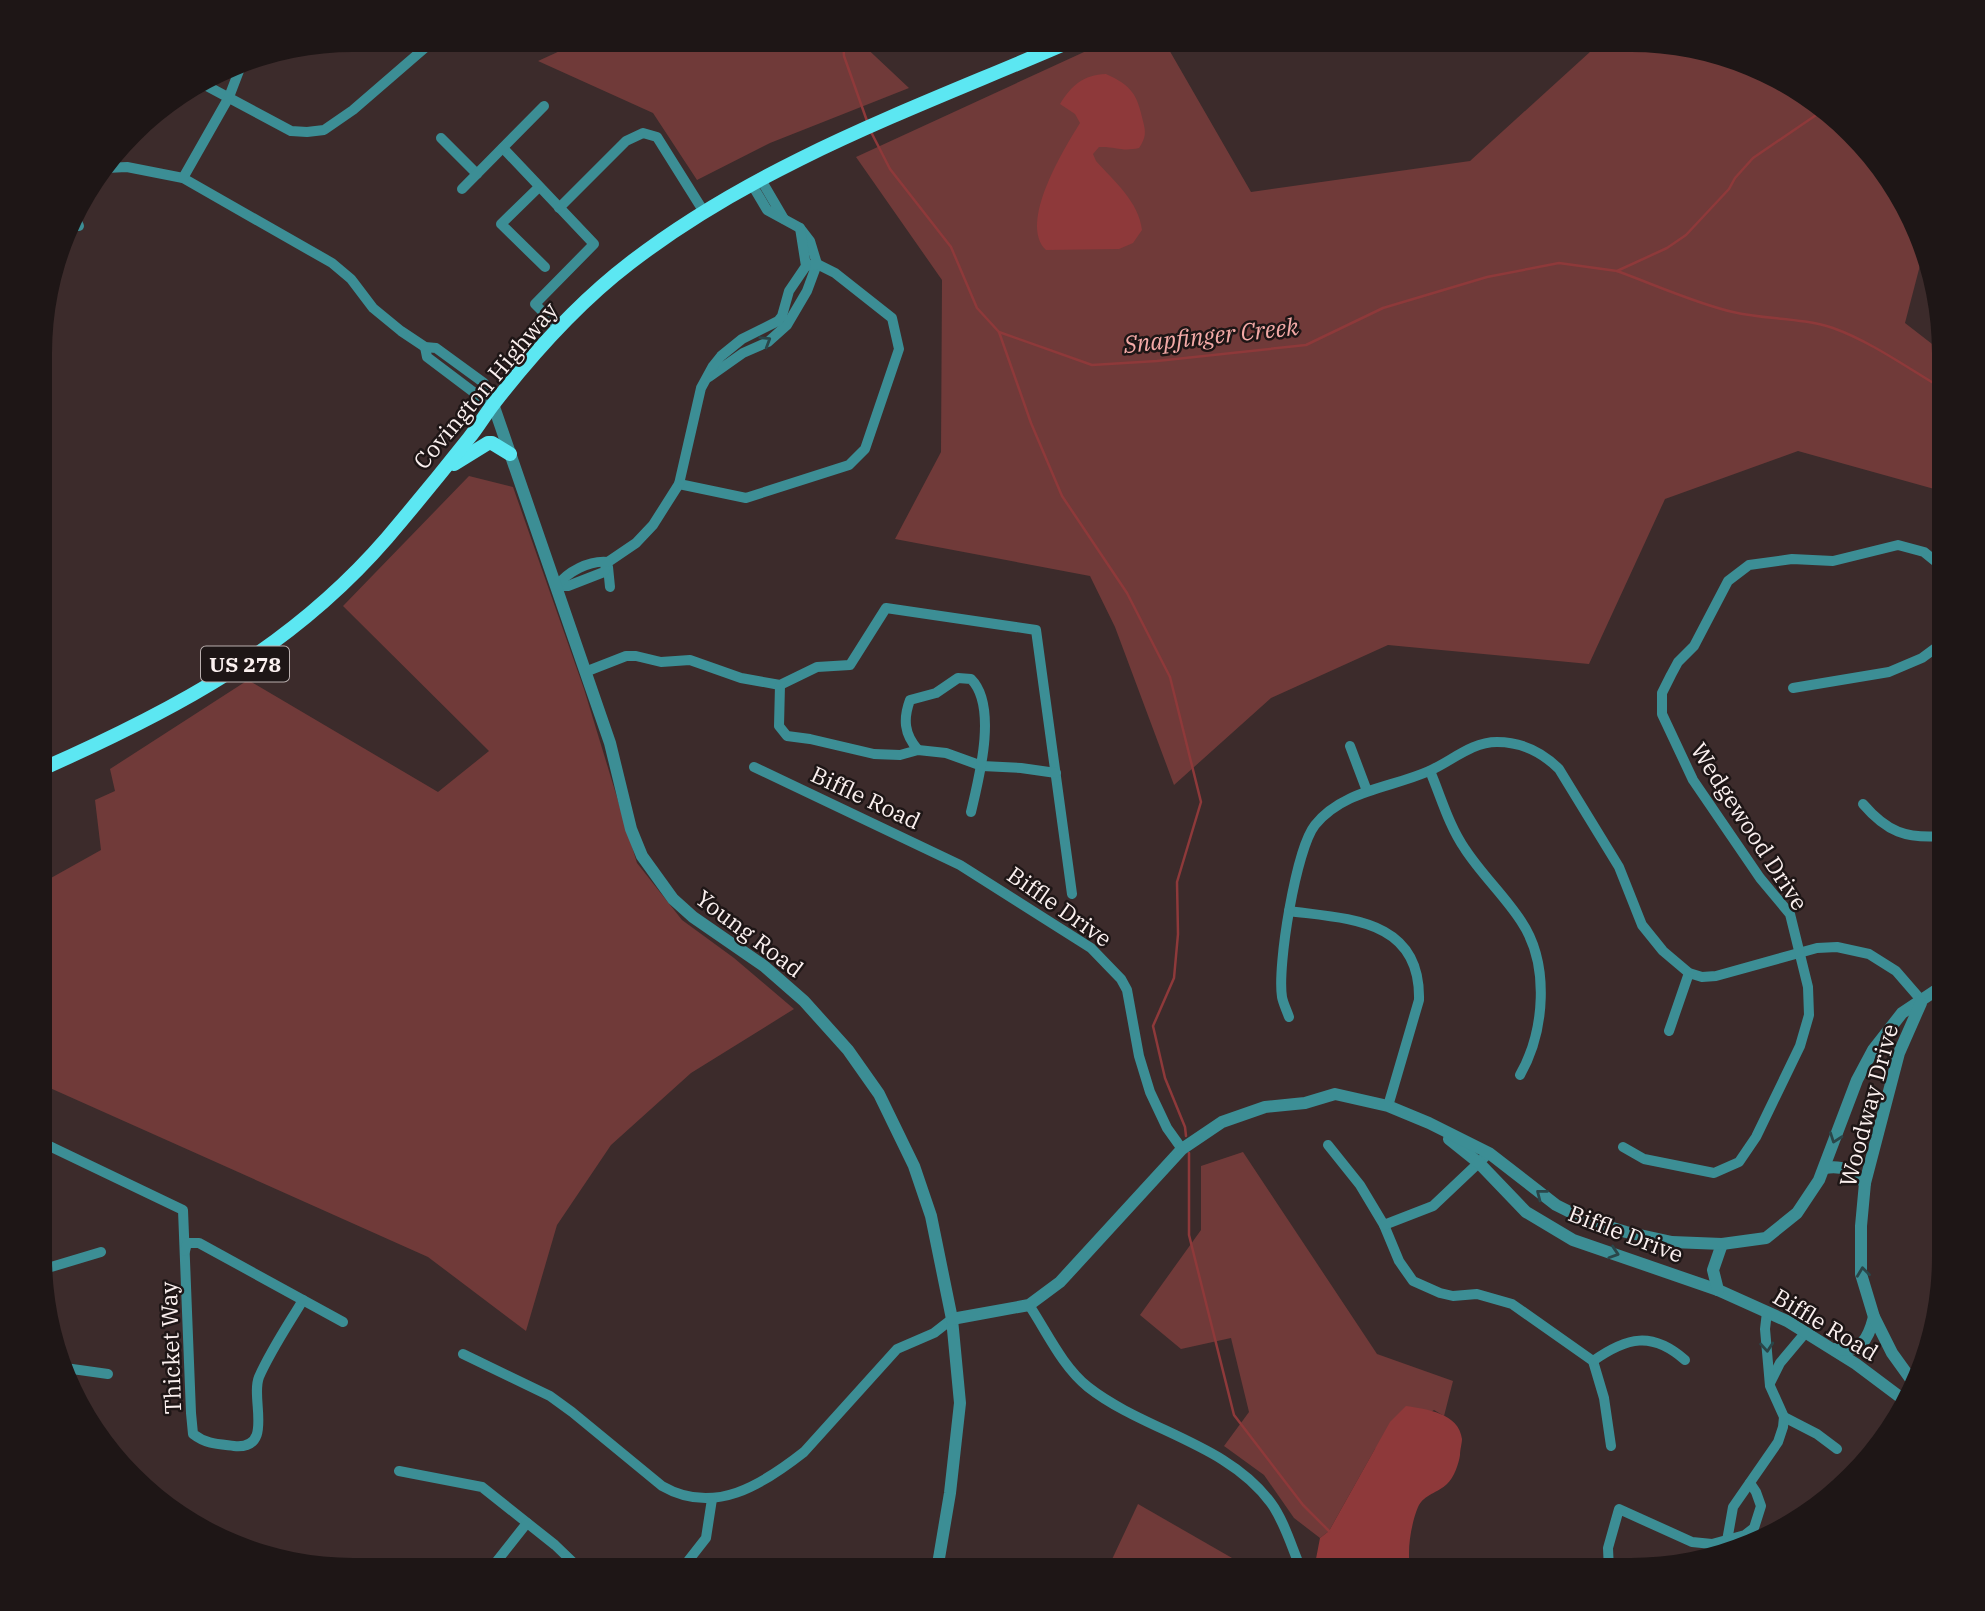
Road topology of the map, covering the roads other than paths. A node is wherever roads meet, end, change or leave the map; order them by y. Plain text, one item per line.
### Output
1 (420, 52) edge
2 (1045, 52) edge
3 (237, 75) edge
4 (212, 88) edge
5 (229, 97) junction
6 (544, 106) dead end
7 (441, 138) dead end
8 (503, 148) junction
9 (117, 167) edge
10 (477, 174) junction
11 (183, 178) junction
12 (755, 180) junction
13 (539, 187) junction
14 (463, 189) dead end
15 (559, 208) junction
16 (704, 212) junction
17 (812, 265) junction
18 (545, 267) dead end
19 (559, 328) junction
20 (493, 404) junction
21 (510, 454) junction
22 (446, 465) junction
23 (679, 484) junction
24 (1932, 558) edge
25 (608, 562) junction
26 (581, 568) junction
27 (586, 580) junction
28 (556, 586) junction
29 (610, 587) dead end
30 (1932, 651) edge
31 (585, 672) junction
32 (780, 685) junction
33 (1793, 688) dead end
34 (1350, 746) dead end
35 (918, 750) junction
36 (52, 765) edge
37 (982, 766) junction
38 (754, 767) dead end
39 (1430, 771) junction
40 (1056, 773) junction
41 (1367, 791) junction
42 (1863, 804) dead end
43 (971, 812) dead end
44 (1932, 838) edge
45 (960, 865) joint
46 (1072, 894) dead end
47 (1289, 911) junction
48 (1800, 953) junction
49 (1689, 973) junction
50 (1932, 994) edge
51 (1922, 1001) junction
52 (1289, 1017) dead end
53 (1669, 1031) dead end
54 (1520, 1075) dead end
55 (1388, 1106) junction
56 (1429, 1123) junction
57 (1328, 1145) dead end
58 (52, 1147) edge
59 (1623, 1147) dead end
60 (1182, 1149) junction
61 (1489, 1153) junction
62 (1479, 1163) junction
63 (1825, 1168) junction
64 (1865, 1183) junction
65 (1384, 1225) junction
66 (1722, 1244) junction
67 (101, 1251) dead end
68 (185, 1252) junction
69 (52, 1266) edge
70 (1718, 1290) junction
71 (303, 1300) junction
72 (1029, 1305) junction
73 (1766, 1312) junction
74 (1874, 1317) junction
75 (952, 1319) junction
76 (343, 1322) dead end
77 (1806, 1332) junction
78 (1831, 1348) junction
79 (463, 1354) dead end
80 (1685, 1360) dead end
81 (1592, 1361) junction
82 (74, 1369) edge
83 (108, 1374) dead end
84 (1909, 1376) edge
85 (1770, 1383) junction
86 (1898, 1396) edge
87 (1784, 1417) junction
88 (1611, 1446) dead end
89 (1837, 1449) dead end
90 (399, 1471) dead end
91 (1749, 1483) junction
92 (712, 1499) junction
93 (527, 1523) junction
94 (1727, 1539) junction
95 (1726, 1543) edge
96 (499, 1558) edge
97 (567, 1558) edge
98 (690, 1558) edge
99 (939, 1558) edge
100 (1296, 1558) edge
101 (1608, 1558) edge

1 - 5 street
2 - 12 main road, Covington Highway / US 278
3 - 5 street
4 - 5 street
5 - 11 street
6 - 8 street
7 - 10 street
8 - 10 street
8 - 13 street
9 - 11 street
10 - 14 street
11 - 20 street
12 - 16 main road, Covington Highway / US 278
12 - 17 street
13 - 15 street
13 - 18 street
15 - 16 street
15 - 19 street
16 - 19 main road, Covington Highway / US 278
17 - 23 street
17 - 23 street
19 - 20 main road, Covington Highway / US 278
20 - 21 street, Young Road
20 - 22 main road, Covington Highway / US 278
21 - 22 main road
21 - 28 street, Young Road
22 - 36 main road, Covington Highway / US 278
23 - 25 street
24 - 48 street, Wedgewood Drive
25 - 26 street
25 - 27 street
25 - 29 street
26 - 27 street
26 - 28 street
27 - 28 street
28 - 31 street, Young Road
30 - 33 street
31 - 32 street
31 - 75 street, Young Road
32 - 35 street
32 - 40 street
34 - 41 street
35 - 37 street
35 - 37 street
37 - 40 street
37 - 43 street
38 - 45 street, Biffle Road
39 - 41 street
39 - 49 street
39 - 54 street
40 - 46 street
41 - 47 street
42 - 44 street
45 - 60 street, Biffle Drive
47 - 52 street
47 - 55 street
48 - 49 street
48 - 51 street
48 - 59 street, Wedgewood Drive
49 - 53 street
50 - 51 street, Woodway Drive
51 -> 63 street, Woodway Drive
51 - 64 street, Woodway Drive
55 - 56 street, Biffle Drive
55 - 60 street, Biffle Drive
56 - 61 street, Biffle Drive
56 - 62 street, Biffle Drive
57 - 65 street
58 - 68 street, Thicket Way
60 - 72 street, Biffle Drive
61 - 62 street
66 -> 61 street, Biffle Drive
62 - 65 street
62 -> 70 street, Biffle Drive
63 - 64 street
63 - 66 street, Woodway Drive
74 -> 64 street, Woodway Drive
65 - 81 street
66 - 70 street
67 - 69 street
68 - 71 street, Thicket Way
68 - 71 street, Thicket Way
70 - 73 street, Biffle Road
71 - 76 street, Thicket Way
72 - 75 street, Biffle Drive
72 - 100 street
73 - 77 street, Biffle Road
73 -> 85 street
74 - 78 street
74 - 84 street, Woodway Drive
75 - 92 street
75 - 99 street, Young Road
77 - 78 street, Biffle Road
77 - 85 street
78 - 86 street, Biffle Road
79 - 92 street
80 - 81 street
81 - 88 street
82 - 83 street
85 - 87 street
87 - 89 street
87 - 91 street
90 - 93 street
91 - 94 street
91 - 94 street
92 - 98 street
93 - 96 street
93 - 97 street
94 - 95 street
94 - 101 street

